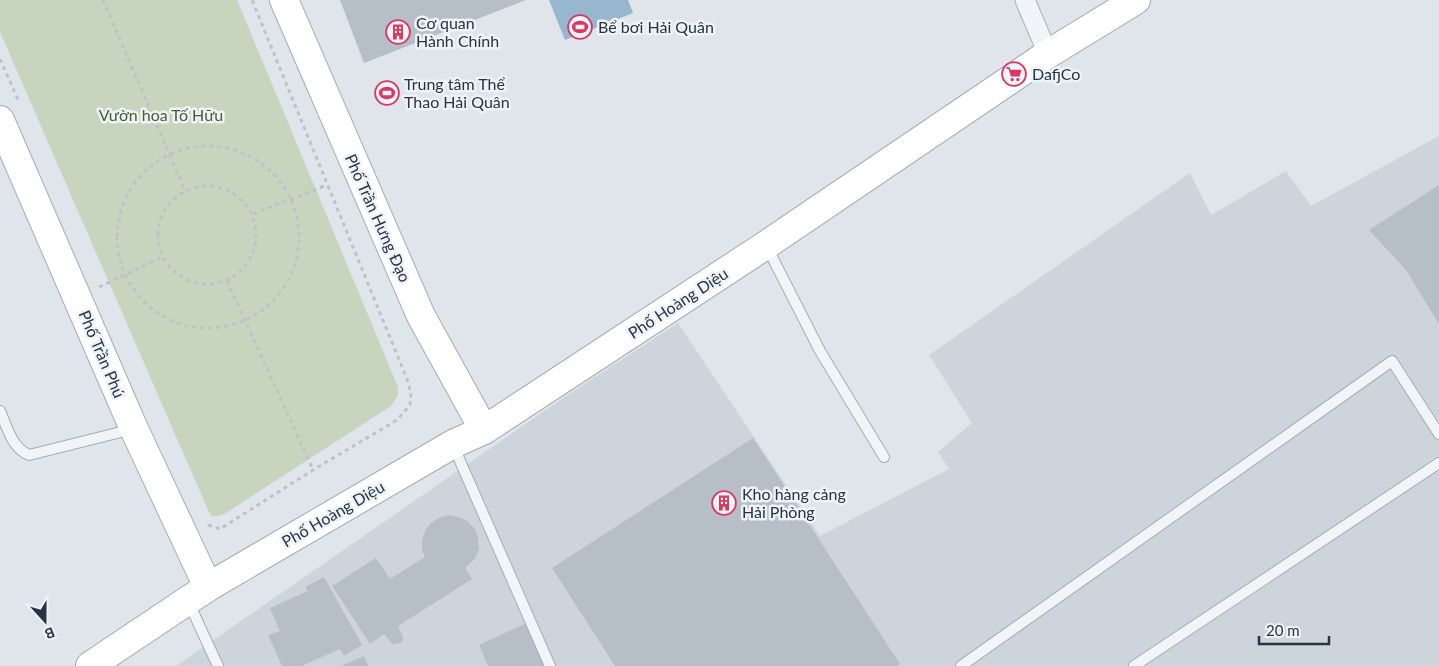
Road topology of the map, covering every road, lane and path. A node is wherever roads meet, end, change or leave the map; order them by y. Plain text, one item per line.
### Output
1 (103, 0) edge
2 (252, 0) edge
3 (284, 0) edge
4 (1025, 0) edge
5 (1136, 0) edge
6 (1048, 54) junction
7 (0, 59) edge
8 (6, 123) edge
9 (169, 154) junction
10 (327, 184) junction
11 (185, 191) junction
12 (292, 199) junction
13 (253, 214) junction
14 (766, 246) junction
15 (162, 257) junction
16 (124, 274) junction
17 (227, 281) junction
18 (102, 296) dead end
19 (246, 321) junction
20 (0, 410) edge
21 (134, 429) junction
22 (484, 430) junction
23 (1439, 434) edge
24 (453, 444) junction
25 (884, 458) dead end
26 (1439, 463) edge
27 (313, 470) junction
28 (205, 523) dead end
29 (198, 593) junction
30 (90, 666) edge
31 (218, 666) edge
32 (550, 666) edge
33 (961, 666) edge
34 (1134, 666) edge

1 - 9 path
2 - 10 path
3 - 22 main road, Phố Trần Hưng Đạo
4 - 6 street
5 - 6 main road, Phố Hoàng Diệu
6 - 14 main road, Phố Hoàng Diệu
7 - 8 path
8 - 21 main road, Phố Trần Phú
9 - 11 path
9 - 12 path
9 - 16 path
10 - 12 path
10 - 27 path
11 - 13 path
11 - 15 path
12 - 13 path
12 - 19 path
13 - 17 path
14 - 22 main road, Phố Hoàng Diệu
14 - 25 lane
15 - 16 path
15 - 17 path
16 - 18 path
16 - 19 path
17 - 19 path
19 - 27 path
20 - 21 lane
21 - 29 main road, Phố Trần Phú
22 - 24 main road, Phố Hoàng Diệu
23 - 33 lane
24 - 29 main road, Phố Hoàng Diệu
24 - 32 lane
26 - 34 lane
27 - 28 path
29 - 30 main road, Phố Hoàng Diệu
29 - 31 lane

